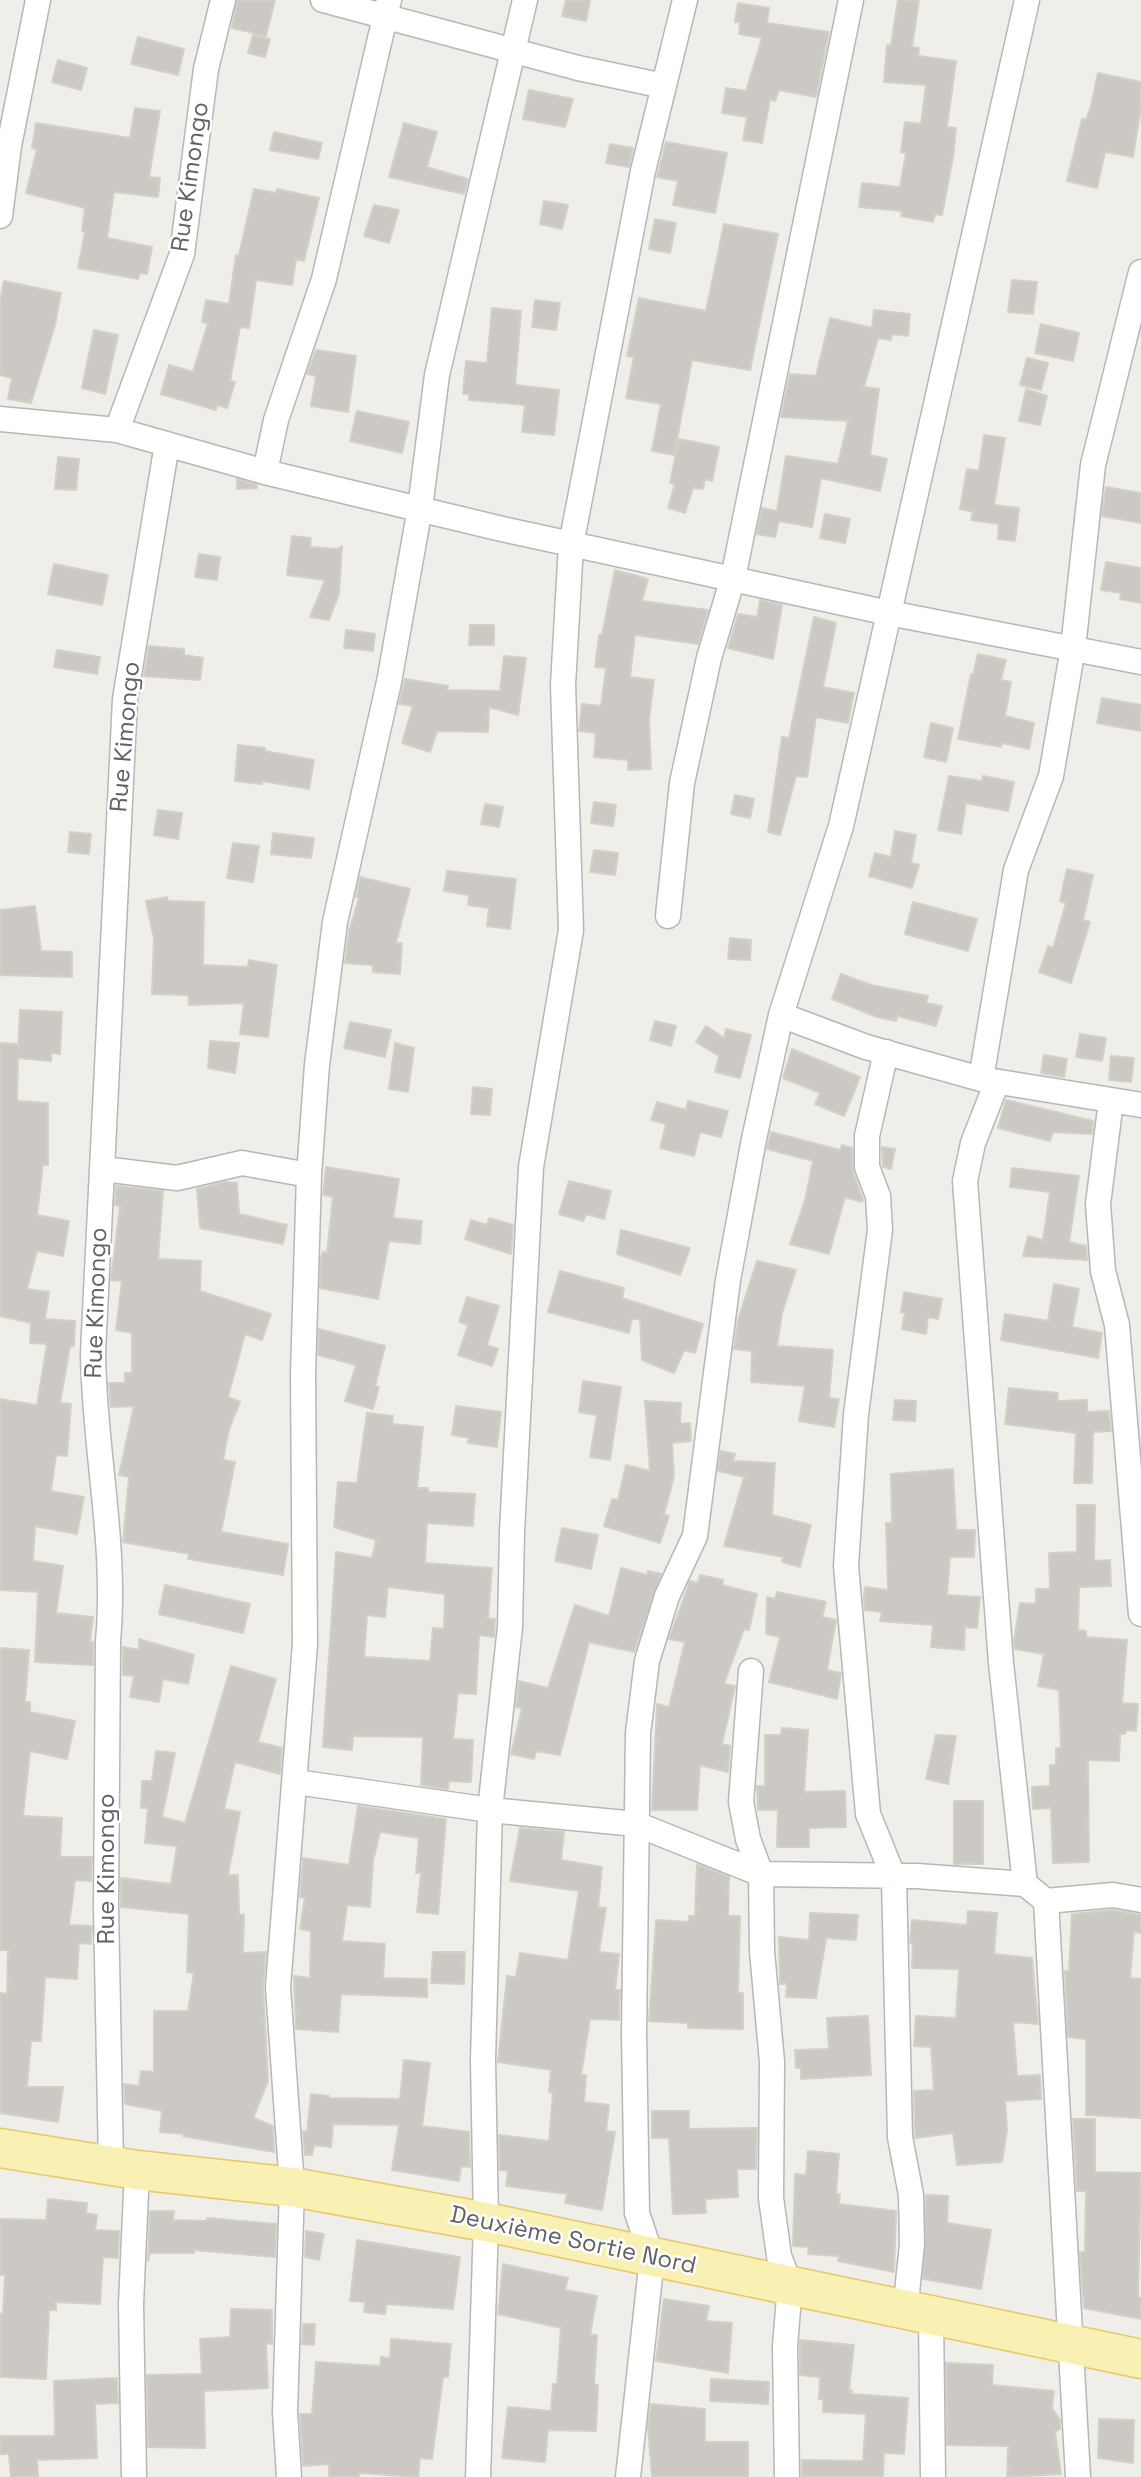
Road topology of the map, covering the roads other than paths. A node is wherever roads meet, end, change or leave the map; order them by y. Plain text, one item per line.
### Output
1 (38, 0) edge
2 (223, 0) edge
3 (323, 0) edge
4 (525, 0) edge
5 (685, 0) edge
6 (851, 0) edge
7 (1027, 0) edge
8 (387, 8) edge
9 (514, 50) junction
10 (664, 86) junction
11 (0, 216) edge
12 (1141, 272) edge
13 (0, 419) edge
14 (117, 430) junction
15 (167, 444) junction
16 (265, 472) junction
17 (420, 508) junction
18 (571, 545) junction
19 (733, 578) junction
20 (889, 613) junction
21 (1073, 648) junction
22 (1141, 662) edge
23 (668, 916) dead end
24 (781, 1015) junction
25 (886, 1052) junction
26 (989, 1081) junction
27 (1111, 1101) junction
28 (1141, 1105) edge
29 (103, 1169) junction
30 (309, 1175) junction
31 (1141, 1614) edge
32 (751, 1671) dead end
33 (296, 1782) junction
34 (490, 1811) junction
35 (636, 1825) junction
36 (761, 1874) junction
37 (894, 1878) junction
38 (1025, 1884) junction
39 (1141, 1900) edge
40 (1046, 1901) junction
41 (0, 2148) edge
42 (124, 2167) junction
43 (292, 2187) junction
44 (486, 2222) junction
45 (652, 2258) junction
46 (790, 2285) junction
47 (918, 2315) junction
48 (1071, 2345) junction
49 (1141, 2359) edge
50 (134, 2477) edge
51 (289, 2477) edge
52 (478, 2477) edge
53 (628, 2477) edge
54 (786, 2477) edge
55 (933, 2477) edge
56 (1079, 2477) edge

1 - 11 street
2 - 14 street, Rue Kimongo
3 - 8 street
4 - 9 street
5 - 10 street
6 - 19 street
7 - 20 street
8 - 9 street
8 - 16 street
9 - 10 street
9 - 17 street
10 - 18 street
12 - 21 street
13 - 14 street
14 - 15 street
15 - 16 street
15 - 29 street, Rue Kimongo
16 - 17 street
17 - 18 street
17 - 30 street
18 - 19 street
18 - 34 street
19 - 20 street
19 - 23 street
20 - 21 street
20 - 24 street
21 - 22 street
21 - 26 street
24 - 25 street
24 - 35 street
25 - 26 street
25 - 37 street
26 - 27 street
26 - 38 street
27 - 28 street
27 - 31 street
29 - 30 street
29 - 42 street, Rue Kimongo
30 - 33 street
32 - 36 street
33 - 34 street
33 - 43 street
34 - 35 street
34 - 44 street
35 - 36 street
35 - 45 street
36 - 37 street
36 - 46 street
37 - 38 street
37 - 47 street
38 - 40 street
39 - 40 street
40 - 48 street
41 - 42 main road, Deuxième Sortie Nord
42 - 43 main road, Deuxième Sortie Nord
42 - 50 street, Rue Kimongo
43 - 44 main road, Deuxième Sortie Nord
43 - 51 street
44 - 45 main road, Deuxième Sortie Nord
44 - 52 street
45 - 46 main road, Deuxième Sortie Nord
45 - 53 street
46 - 47 main road, Deuxième Sortie Nord
46 - 54 street
47 - 48 main road, Deuxième Sortie Nord
47 - 55 street
48 - 49 main road, Deuxième Sortie Nord
48 - 56 street

